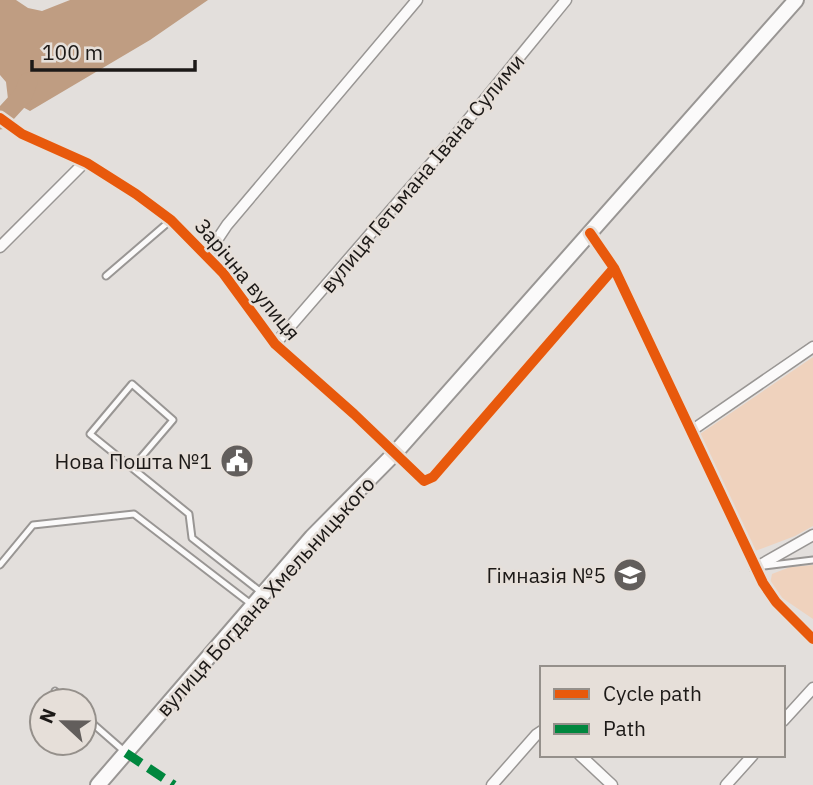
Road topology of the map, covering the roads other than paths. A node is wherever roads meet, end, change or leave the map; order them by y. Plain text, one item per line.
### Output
1 (417, 0) edge
2 (796, 0) edge
3 (564, 1) edge
4 (0, 118) edge
5 (85, 162) junction
6 (171, 220) junction
7 (590, 233) junction
8 (0, 247) edge
9 (207, 255) junction
10 (614, 268) junction
11 (106, 276) dead end
12 (275, 344) junction
13 (813, 347) edge
14 (691, 431) junction
15 (395, 453) junction
16 (132, 468) junction
17 (813, 535) edge
18 (813, 560) edge
19 (0, 565) edge
20 (755, 568) junction
21 (263, 594) junction
22 (253, 606) junction
23 (813, 639) edge
24 (813, 688) edge
25 (785, 719) edge
26 (98, 728) edge
27 (540, 733) edge
28 (126, 753) junction
29 (582, 757) edge
30 (751, 757) edge
31 (98, 785) edge
32 (492, 785) edge
33 (612, 785) edge
34 (726, 785) edge

1 - 9 street, Зарічна вулиця
2 - 7 main road, вулиця Богдана Хмельницького
3 - 12 street, вулиця Гетьмана Івана Сулими
4 - 5 street, Зарічна вулиця
5 - 6 street, Зарічна вулиця
5 - 8 street
6 - 9 street, Зарічна вулиця
6 - 11 lane
7 - 10 street
7 - 15 main road, вулиця Богдана Хмельницького
9 - 12 street, Зарічна вулиця
10 - 14 street
10 - 15 street, Зарічна вулиця
12 - 15 street, Зарічна вулиця
13 - 14 street
14 - 20 street
15 - 21 main road, вулиця Богдана Хмельницького
16 - 16 lane
16 - 21 lane
17 - 20 street
18 - 20 lane
19 - 22 lane
20 - 23 street
21 - 22 main road, вулиця Богдана Хмельницького
22 - 28 main road, вулиця Богдана Хмельницького
24 - 25 street
26 - 28 lane
27 - 32 street
28 - 31 main road, вулиця Богдана Хмельницького
29 - 33 street
30 - 34 street

